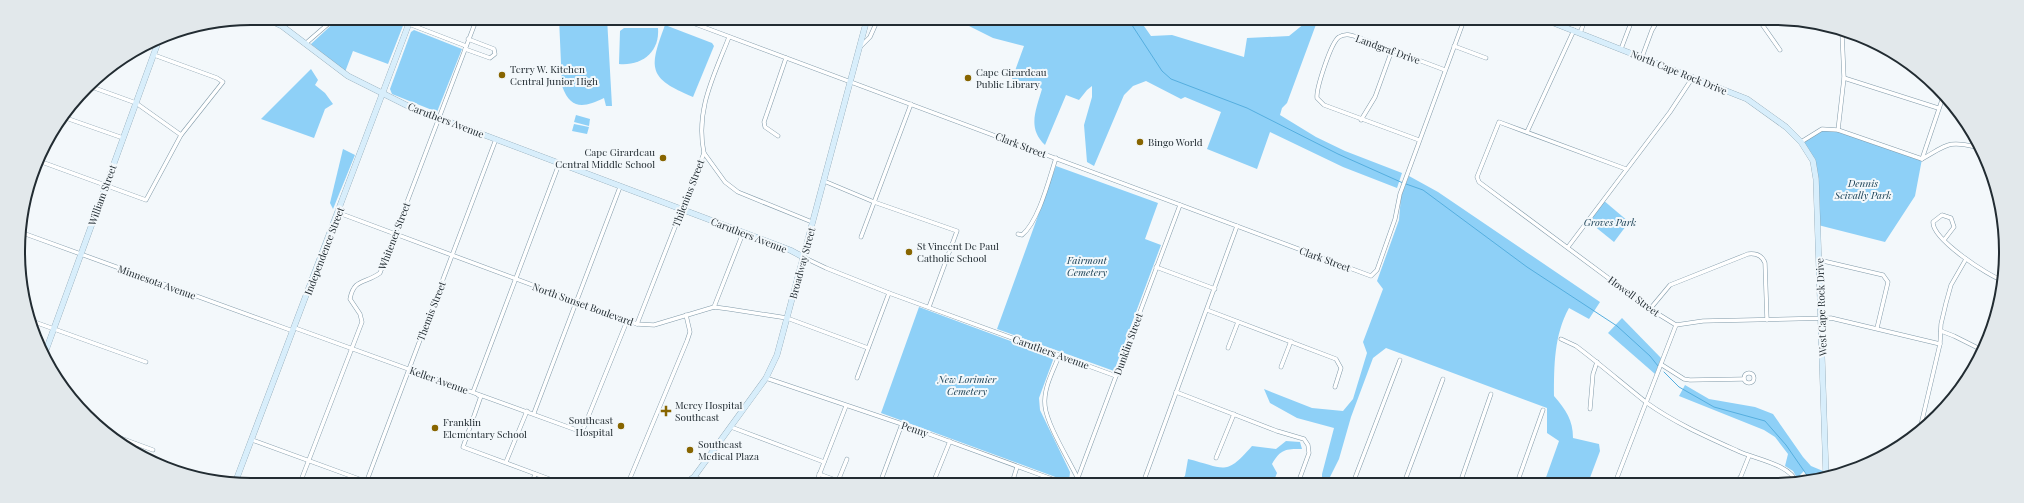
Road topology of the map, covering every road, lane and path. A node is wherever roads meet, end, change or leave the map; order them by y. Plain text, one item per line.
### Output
1 (280, 25) edge
2 (327, 25) edge
3 (409, 25) edge
4 (411, 25) edge
5 (473, 25) edge
6 (698, 25) edge
7 (866, 25) edge
8 (875, 25) edge
9 (1462, 25) edge
10 (1560, 25) edge
11 (1583, 25) edge
12 (1630, 25) edge
13 (1655, 25) edge
14 (1763, 25) edge
15 (1574, 30) junction
16 (1580, 33) junction
17 (1842, 36) edge
18 (729, 37) junction
19 (468, 39) junction
20 (305, 44) junction
21 (157, 45) edge
22 (1454, 46) junction
23 (465, 48) junction
24 (859, 48) junction
25 (1621, 49) junction
26 (1392, 50) junction
27 (1780, 50) dead end
28 (154, 55) junction
29 (1642, 57) junction
30 (786, 58) junction
31 (1486, 58) dead end
32 (1445, 70) junction
33 (1694, 77) junction
34 (1844, 78) junction
35 (849, 81) junction
36 (94, 88) edge
37 (383, 94) junction
38 (1941, 100) edge
39 (136, 104) junction
40 (911, 104) junction
41 (1938, 108) junction
42 (439, 117) junction
43 (68, 119) edge
44 (1361, 120) junction
45 (1838, 130) junction
46 (1527, 132) junction
47 (181, 135) junction
48 (778, 136) dead end
49 (124, 138) junction
50 (496, 139) junction
51 (1419, 140) junction
52 (1801, 142) junction
53 (1974, 146) edge
54 (704, 153) junction
55 (1056, 158) junction
56 (1922, 159) junction
57 (43, 163) edge
58 (559, 164) junction
59 (1626, 169) junction
60 (824, 181) junction
61 (105, 185) junction
62 (620, 187) junction
63 (874, 202) junction
64 (1180, 205) junction
65 (681, 209) junction
66 (339, 213) junction
67 (812, 222) junction
68 (1237, 226) junction
69 (743, 233) junction
70 (25, 234) edge
71 (396, 234) junction
72 (1018, 234) dead end
73 (861, 237) dead end
74 (1944, 240) junction
75 (1568, 247) junction
76 (80, 254) junction
77 (452, 254) junction
78 (803, 257) junction
79 (1966, 259) junction
80 (1819, 260) junction
81 (1156, 267) junction
82 (1998, 277) edge
83 (515, 280) junction
84 (1215, 289) junction
85 (888, 292) junction
86 (575, 301) junction
87 (714, 307) junction
88 (929, 307) junction
89 (1650, 309) junction
90 (1207, 310) junction
91 (686, 315) junction
92 (787, 318) junction
93 (1821, 318) junction
94 (1767, 320) junction
95 (627, 321) junction
96 (1238, 322) junction
97 (37, 323) edge
98 (637, 324) junction
99 (1676, 325) junction
100 (1877, 328) junction
101 (53, 329) junction
102 (294, 330) junction
103 (1941, 331) junction
104 (1561, 339) dead end
105 (1291, 341) junction
106 (1940, 344) junction
107 (46, 348) edge
108 (352, 348) junction
109 (868, 348) junction
110 (1228, 348) dead end
111 (1978, 348) edge
112 (1059, 356) junction
113 (1400, 360) dead end
114 (146, 362) dead end
115 (1597, 362) junction
116 (1662, 364) junction
117 (1281, 367) dead end
118 (409, 370) junction
119 (1116, 376) junction
120 (766, 378) junction
121 (857, 378) dead end
122 (1443, 379) dead end
123 (1744, 379) dead end
124 (1335, 386) dead end
125 (472, 392) junction
126 (1176, 392) junction
127 (1492, 394) dead end
128 (1647, 403) junction
129 (846, 406) junction
130 (1590, 409) dead end
131 (1543, 410) dead end
132 (527, 411) junction
133 (534, 414) junction
134 (1234, 414) junction
135 (1922, 422) edge
136 (902, 424) junction
137 (731, 427) junction
138 (127, 440) edge
139 (252, 440) junction
140 (950, 441) junction
141 (136, 444) joint
142 (153, 450) dead end
143 (1749, 456) junction
144 (1216, 458) dead end
145 (847, 459) dead end
146 (310, 460) junction
147 (506, 462) junction
148 (824, 462) junction
149 (1018, 468) junction
150 (1826, 471) edge
151 (535, 474) junction
152 (819, 474) junction
153 (694, 477) edge
154 (1795, 477) edge
155 (237, 478) edge
156 (302, 478) edge
157 (355, 478) edge
158 (369, 478) edge
159 (534, 478) edge
160 (546, 478) edge
161 (630, 478) edge
162 (818, 478) edge
163 (830, 478) edge
164 (839, 478) edge
165 (882, 478) edge
166 (935, 478) edge
167 (1014, 478) edge
168 (1048, 478) edge
169 (1076, 478) edge
170 (1078, 478) edge
171 (1145, 478) edge
172 (1300, 478) edge
173 (1355, 478) edge
174 (1406, 478) edge
175 (1462, 478) edge
176 (1519, 478) edge
177 (1617, 478) edge
178 (1738, 478) edge

1 - 20 street, Caruthers Avenue
2 - 20 street
3 - 37 street, Independence Street
4 - 23 street
5 - 19 street, Whitener Street
6 - 18 street, Clark Street
7 - 24 street, Broadway Street
8 - 24 street
9 - 22 street
10 - 15 street, North Cape Rock Drive
11 - 16 street
12 - 25 street
13 - 29 street
14 - 27 street
15 - 16 street, North Cape Rock Drive
15 - 46 street
16 - 25 street, North Cape Rock Drive
17 - 34 street
18 - 30 street, Clark Street
18 - 54 street, Thilenius Street
19 - 23 street, Whitener Street
19 - 23 street
20 - 37 street, Caruthers Avenue
21 - 28 street, William Street
22 - 31 street
22 - 32 street
23 - 42 street, Whitener Street
24 - 35 street, Broadway Street
25 - 29 street, North Cape Rock Drive
26 - 32 street, Landgraf Drive
26 - 44 street
26 - 44 street, Landgraf Drive
28 - 39 street, William Street
28 - 47 street
29 - 33 street, North Cape Rock Drive
30 - 35 street, Clark Street
30 - 48 street
32 - 51 street
33 - 52 street, North Cape Rock Drive
33 - 59 street
34 - 41 street
34 - 45 street
35 - 40 street, Clark Street
35 - 60 street, Broadway Street
36 - 39 street
37 - 42 street, Caruthers Avenue
37 - 66 street, Independence Street
38 - 41 street
39 - 47 street
39 - 49 street, William Street
40 - 55 street, Clark Street
40 - 63 street
41 - 56 street
42 - 50 street, Caruthers Avenue
42 - 71 street, Whitener Street
43 - 49 street
44 - 51 street, Landgraf Drive
45 - 52 street
45 - 56 street
46 - 59 street
46 - 75 street, Howell Street
47 - 61 street
49 - 61 street, William Street
50 - 58 street, Caruthers Avenue
50 - 77 street, Themis Street
51 - 68 street, Clark Street
52 - 80 street, West Cape Rock Drive
53 - 56 street
54 - 65 street, Thilenius Street
54 - 67 street
55 - 64 street, Clark Street
55 - 72 street
57 - 61 street
58 - 62 street, Caruthers Avenue
58 - 83 street
59 - 75 street
60 - 63 street
60 - 67 street, Broadway Street
61 - 76 street, William Street
62 - 65 street, Caruthers Avenue
62 - 86 street
63 - 73 street
63 - 88 street
64 - 68 street, Clark Street
64 - 81 street, Dunklin Street
65 - 69 street, Caruthers Avenue
65 - 98 street, Thilenius Street
66 - 71 street, North Sunset Boulevard
66 - 102 street, Independence Street
67 - 78 street, Broadway Street
68 - 84 street
69 - 78 street, Caruthers Avenue
69 - 87 street
70 - 76 street, Minnesota Avenue
71 - 77 street, North Sunset Boulevard
71 - 108 street, Whitener Street
74 - 74 street
74 - 79 street
75 - 89 street, Howell Street
76 - 101 street, William Street
76 - 102 street, Minnesota Avenue
77 - 83 street, North Sunset Boulevard
77 - 118 street, Themis Street
78 - 85 street, Caruthers Avenue
78 - 92 street, Broadway Street
79 - 82 street
79 - 103 street
80 - 93 street, West Cape Rock Drive
80 - 100 street
81 - 84 street
81 - 119 street, Dunklin Street
83 - 86 street, North Sunset Boulevard
83 - 125 street
84 - 90 street
85 - 88 street, Caruthers Avenue
85 - 109 street
86 - 95 street, North Sunset Boulevard
86 - 133 street
87 - 91 street, North Sunset Boulevard
87 - 92 street, North Sunset Boulevard
88 - 112 street, Caruthers Avenue
89 - 94 street
89 - 99 street, Howell Street
90 - 96 street
90 - 126 street
91 - 98 street, North Sunset Boulevard
91 - 161 street
92 - 109 street, North Sunset Boulevard
92 - 120 street, Broadway Street
93 - 94 street
93 - 100 street
93 - 150 street, West Cape Rock Drive
94 - 99 street
95 - 98 street, North Sunset Boulevard
95 - 133 street, Keller Avenue
96 - 105 street
96 - 110 street
97 - 101 street
99 - 116 street
100 - 106 street
101 - 107 street, William Street
101 - 114 street
102 - 108 street, Keller Avenue
102 - 139 street, Independence Street
103 - 106 street
103 - 111 street
104 - 115 street
105 - 117 street
105 - 124 street
106 - 135 street
108 - 118 street, Keller Avenue
108 - 146 street, Whitener Street
109 - 121 street
112 - 119 street, Caruthers Avenue
112 - 169 street
113 - 173 street
115 - 128 street
115 - 130 street
116 - 123 street
116 - 128 street
118 - 125 street, Keller Avenue
118 - 158 street, Themis Street
119 - 170 street, Dunklin Street
120 - 129 street, Penny
120 - 137 street, Broadway Street
122 - 174 street
125 - 132 street, Keller Avenue
125 - 147 street
126 - 134 street
126 - 171 street
127 - 175 street
128 - 143 street
128 - 177 street
129 - 136 street, Penny
129 - 148 street
131 - 176 street
132 - 133 street, Keller Avenue
132 - 147 street
134 - 144 street
134 - 172 street
136 - 140 street, Penny
136 - 165 street
137 - 148 street
137 - 153 street, Broadway Street
138 - 141 street
139 - 146 street
139 - 155 street, Independence Street
140 - 149 street, Penny
140 - 166 street
141 - 142 street
143 - 154 street
143 - 178 street
145 - 164 street
146 - 156 street, Whitener Street
146 - 157 street
147 - 151 street
148 - 152 street
149 - 167 street
149 - 168 street, Penny
151 - 159 street
151 - 160 street
152 - 162 street
152 - 163 street

